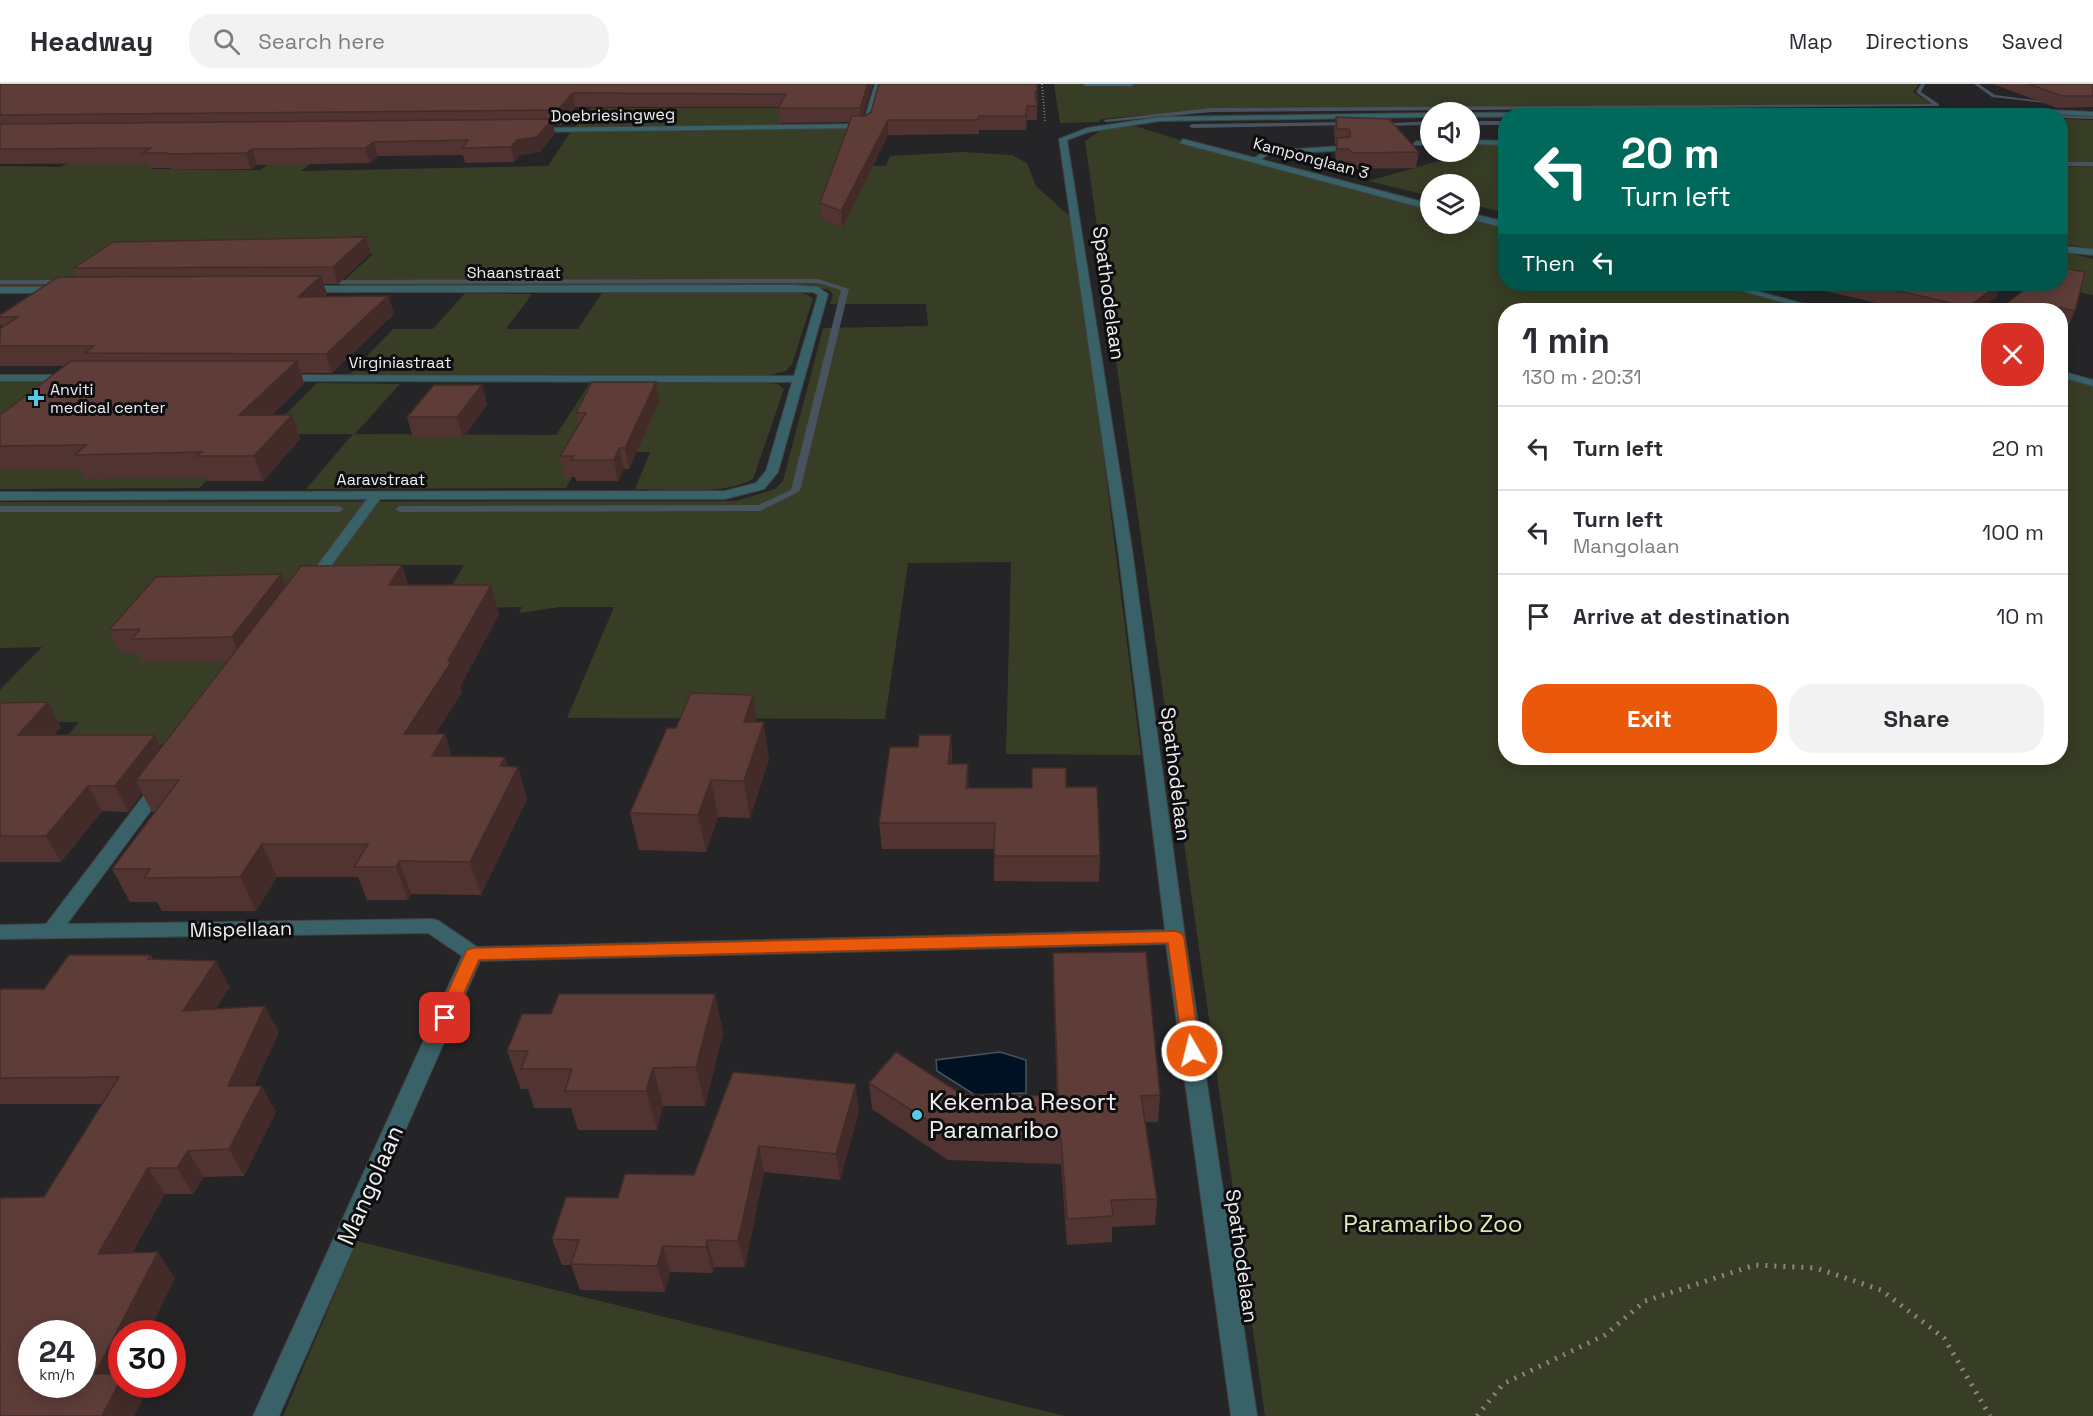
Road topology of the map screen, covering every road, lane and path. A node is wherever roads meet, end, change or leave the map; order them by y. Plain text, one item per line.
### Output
1 (878, 84) edge
2 (1042, 84) edge
3 (1086, 84) edge
4 (1131, 84) edge
5 (2068, 113) edge
6 (2093, 114) edge
7 (1420, 115) edge
8 (1480, 115) edge
9 (1498, 115) edge
10 (524, 130) edge
11 (1063, 139) junction
12 (1183, 141) dead end
13 (1480, 142) edge
14 (1416, 143) dead end
15 (1420, 143) edge
16 (1498, 143) edge
17 (1344, 148) edge
18 (1256, 160) junction
19 (1420, 204) edge
20 (1480, 218) edge
21 (1498, 223) edge
22 (2068, 250) edge
23 (2093, 252) edge
24 (296, 289) edge
25 (0, 290) edge
26 (71, 290) edge
27 (1749, 291) edge
28 (1794, 303) edge
29 (2068, 376) edge
30 (0, 378) edge
31 (61, 378) junction
32 (85, 378) edge
33 (264, 378) edge
34 (800, 379) junction
35 (2093, 382) edge
36 (44, 390) edge
37 (760, 486) joint
38 (0, 496) edge
39 (376, 496) junction
40 (305, 591) edge
41 (171, 771) edge
42 (0, 932) edge
43 (51, 932) junction
44 (1176, 937) junction
45 (473, 954) junction
46 (266, 1416) edge
47 (1244, 1416) edge
48 (1477, 1416) edge
49 (1990, 1416) edge

1 - 10 street, Doebriesingweg
2 - 11 path
3 - 4 street
5 - 6 street
7 - 11 street
8 - 9 street
11 - 44 street, Spathodelaan
12 - 18 street, Kamponglaan 3
13 - 16 street
14 - 15 street
17 - 18 street
18 - 19 street, Kamponglaan 3
20 - 21 street
22 - 23 street
24 - 34 street, Shaanstraat
25 - 26 street
27 - 28 street
29 - 35 street
30 - 31 street
31 - 32 street
31 - 36 street
33 - 34 street, Virginiastraat
34 - 37 street, Shaanstraat
37 - 39 street, Aaravstraat
38 - 39 street, Aaravstraat
39 - 40 street
41 - 43 street
42 - 43 street, Mispellaan
43 - 45 street, Mispellaan
44 - 45 street
44 - 47 street, Spathodelaan
45 - 46 street, Mangolaan
48 - 49 path

